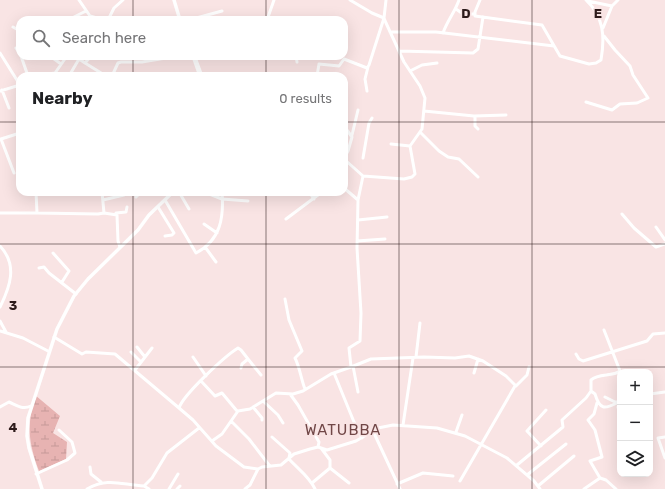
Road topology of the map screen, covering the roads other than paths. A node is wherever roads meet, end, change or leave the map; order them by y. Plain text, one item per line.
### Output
1 (79, 0) edge
2 (123, 0) edge
3 (174, 0) edge
4 (274, 0) edge
5 (350, 0) edge
6 (386, 0) edge
7 (389, 0) edge
8 (460, 0) edge
9 (480, 0) edge
10 (586, 0) edge
11 (618, 0) edge
12 (385, 6) junction
13 (612, 6) junction
14 (456, 9) junction
15 (86, 11) junction
16 (222, 11) dead end
17 (474, 14) junction
18 (76, 16) edge
19 (91, 16) edge
20 (110, 16) edge
21 (179, 16) edge
22 (204, 16) edge
23 (268, 16) edge
24 (483, 17) junction
25 (384, 18) junction
26 (12, 27) dead end
27 (603, 28) junction
28 (16, 29) edge
29 (390, 32) junction
30 (443, 33) junction
31 (478, 36) junction
32 (604, 36) junction
33 (554, 46) junction
34 (399, 51) junction
35 (0, 53) edge
36 (22, 60) edge
37 (56, 60) edge
38 (64, 60) edge
39 (78, 60) edge
40 (80, 60) edge
41 (88, 60) edge
42 (154, 60) edge
43 (195, 60) edge
44 (343, 60) edge
45 (347, 60) edge
46 (85, 63) junction
47 (437, 63) dead end
48 (61, 64) junction
49 (368, 67) junction
50 (410, 71) junction
51 (26, 72) edge
52 (56, 72) edge
53 (71, 72) edge
54 (100, 72) edge
55 (114, 72) edge
56 (199, 72) edge
57 (318, 72) edge
58 (16, 79) edge
59 (16, 86) edge
60 (1, 91) edge
61 (367, 91) dead end
62 (586, 102) dead end
63 (9, 108) dead end
64 (358, 110) dead end
65 (424, 111) junction
66 (506, 115) dead end
67 (475, 116) junction
68 (372, 118) dead end
69 (478, 129) dead end
70 (348, 130) edge
71 (420, 133) junction
72 (16, 134) edge
73 (352, 135) junction
74 (0, 139) edge
75 (391, 144) dead end
76 (410, 146) junction
77 (348, 151) edge
78 (363, 158) dead end
79 (348, 162) edge
80 (14, 174) dead end
81 (362, 176) junction
82 (478, 177) dead end
83 (348, 191) edge
84 (36, 196) edge
85 (102, 196) edge
86 (120, 196) edge
87 (169, 196) edge
88 (181, 196) edge
89 (214, 196) edge
90 (317, 196) edge
91 (314, 198) joint
92 (222, 199) junction
93 (103, 200) junction
94 (165, 200) junction
95 (358, 200) junction
96 (248, 201) dead end
97 (158, 206) junction
98 (127, 207) dead end
99 (189, 209) dead end
100 (0, 213) edge
101 (37, 213) junction
102 (104, 213) junction
103 (116, 213) junction
104 (622, 214) dead end
105 (387, 218) dead end
106 (286, 219) dead end
107 (358, 220) junction
108 (204, 224) dead end
109 (656, 227) dead end
110 (217, 233) junction
111 (165, 236) dead end
112 (385, 239) dead end
113 (665, 240) edge
114 (357, 241) junction
115 (665, 244) edge
116 (0, 246) edge
117 (120, 247) junction
118 (205, 247) junction
119 (53, 253) dead end
120 (216, 262) dead end
121 (39, 268) dead end
122 (62, 282) junction
123 (76, 294) junction
124 (285, 299) dead end
125 (0, 307) edge
126 (0, 321) edge
127 (420, 323) dead end
128 (604, 330) dead end
129 (0, 331) edge
130 (6, 332) junction
131 (665, 333) edge
132 (54, 337) junction
133 (137, 347) dead end
134 (152, 348) dead end
135 (48, 351) junction
136 (131, 352) dead end
137 (613, 352) junction
138 (576, 354) dead end
139 (146, 357) junction
140 (193, 357) dead end
141 (415, 358) junction
142 (248, 359) junction
143 (478, 359) junction
144 (141, 362) junction
145 (352, 366) junction
146 (529, 367) dead end
147 (242, 368) dead end
148 (135, 370) junction
149 (334, 373) junction
150 (474, 373) dead end
151 (261, 375) dead end
152 (206, 376) junction
153 (201, 381) junction
154 (515, 386) junction
155 (305, 389) junction
156 (591, 391) junction
157 (358, 392) dead end
158 (665, 392) edge
159 (290, 394) junction
160 (653, 394) edge
161 (605, 397) dead end
162 (263, 401) junction
163 (617, 402) edge
164 (597, 403) junction
165 (617, 403) edge
166 (31, 406) junction
167 (0, 407) edge
168 (253, 407) junction
169 (179, 408) junction
170 (546, 410) dead end
171 (237, 412) junction
172 (462, 415) dead end
173 (262, 420) dead end
174 (231, 421) junction
175 (283, 423) dead end
176 (403, 425) junction
177 (199, 428) junction
178 (59, 430) dead end
179 (373, 431) junction
180 (456, 432) junction
181 (272, 437) dead end
182 (665, 437) edge
183 (362, 438) junction
184 (212, 441) junction
185 (566, 444) dead end
186 (541, 446) junction
187 (319, 447) junction
188 (574, 456) dead end
189 (665, 458) edge
190 (289, 459) junction
191 (269, 465) junction
192 (517, 465) junction
193 (90, 467) dead end
194 (330, 468) junction
195 (258, 469) junction
196 (36, 474) junction
197 (178, 474) dead end
198 (527, 475) junction
199 (453, 476) dead end
200 (600, 478) junction
201 (460, 481) dead end
202 (101, 482) junction
203 (312, 483) junction
204 (349, 483) dead end
205 (397, 484) junction
206 (144, 486) junction
207 (180, 486) dead end
208 (539, 487) edge
209 (171, 488) edge
210 (248, 488) edge
211 (42, 489) edge
212 (87, 489) edge
213 (149, 489) edge
214 (177, 489) edge
215 (315, 489) edge
216 (400, 489) edge
217 (584, 489) edge
218 (616, 489) edge

1 - 15 street
2 - 20 street
3 - 21 main road
4 - 23 street
5 - 25 street
6 - 12 street
7 - 12 street
8 - 14 street
9 - 17 street
10 - 13 street
10 - 27 street
11 - 13 street
12 - 25 street
13 - 27 street
14 - 17 street
14 - 30 street
15 - 18 street
15 - 19 street
16 - 22 street
17 - 24 street
24 - 31 street
24 - 33 street
25 - 29 street
25 - 49 street
26 - 28 street
27 - 32 street
29 - 30 street
29 - 34 street
30 - 31 street
31 - 33 street
31 - 34 street
32 - 33 street
32 - 62 street
34 - 50 street
35 - 58 street
36 - 51 street
37 - 48 street
38 - 48 street
39 - 53 street
40 - 46 street
41 - 46 street
42 - 55 street
43 - 56 main road
44 - 57 street
45 - 49 street
46 - 54 street
47 - 50 street
48 - 52 street
49 - 61 street
50 - 65 street
59 - 60 street
60 - 63 street
64 - 73 street
65 - 67 street
65 - 71 street
66 - 67 street
67 - 69 street
68 - 78 street
70 - 73 street
71 - 76 street
71 - 82 street
72 - 74 street
73 - 77 street
74 - 80 street
75 - 76 street
76 - 81 street
79 - 81 street
81 - 95 street
83 - 95 street
84 - 101 street
85 - 93 street
86 - 93 street
87 - 94 main road
88 - 99 street
89 - 92 street
90 - 91 street
91 - 106 street
92 - 96 street
92 - 110 street
93 - 102 street
94 - 97 main road
94 - 118 street
95 - 107 street
97 - 111 street
97 - 117 main road
98 - 103 street
100 - 101 street
101 - 102 street
102 - 103 street
103 - 117 street
104 - 115 street
105 - 107 street
107 - 114 street
108 - 110 street
109 - 113 street
110 - 118 street
112 - 114 street
114 - 145 street
116 - 125 street
117 - 123 main road
118 - 120 street
119 - 122 street
121 - 122 street
122 - 123 street
123 - 132 main road
124 - 155 street
126 - 130 street
127 - 141 street
128 - 137 street
129 - 130 street
130 - 135 street
131 - 137 street
132 - 135 main road
132 - 148 street
133 - 139 street
134 - 139 street
135 - 166 main road
136 - 144 street
137 - 138 street
137 - 156 street
139 - 144 street
140 - 152 street
141 - 143 street
141 - 145 street
141 - 176 street
142 - 147 street
142 - 151 street
142 - 152 street
143 - 150 street
143 - 154 street
144 - 148 street
145 - 149 street
145 - 157 street
146 - 154 street
148 - 169 street
149 - 155 street
149 - 183 street
152 - 153 street
153 - 169 street
153 - 171 street
154 - 201 street
155 - 159 street
156 - 164 street
156 - 186 street
158 - 160 street
159 - 162 street
159 - 187 street
161 - 163 street
162 - 168 street
162 - 175 street
164 - 165 street
164 - 200 street
166 - 167 street
166 - 196 main road
168 - 171 street
168 - 173 street
169 - 177 street
170 - 186 street
171 - 174 street
172 - 180 street
174 - 184 street
174 - 191 street
176 - 179 street
176 - 180 street
177 - 184 street
177 - 206 street
178 - 196 street
179 - 183 street
179 - 205 street
180 - 192 street
181 - 190 street
182 - 189 street
183 - 187 street
184 - 195 street
185 - 198 street
186 - 192 street
187 - 190 street
187 - 194 street
188 - 208 street
190 - 191 street
190 - 203 street
191 - 195 street
192 - 198 street
193 - 202 street
194 - 203 street
194 - 204 street
195 - 210 street
196 - 211 main road
197 - 209 street
198 - 208 street
199 - 205 street
200 - 217 street
200 - 218 street
202 - 206 street
202 - 212 street
203 - 215 street
205 - 216 street
206 - 213 street
207 - 214 street

